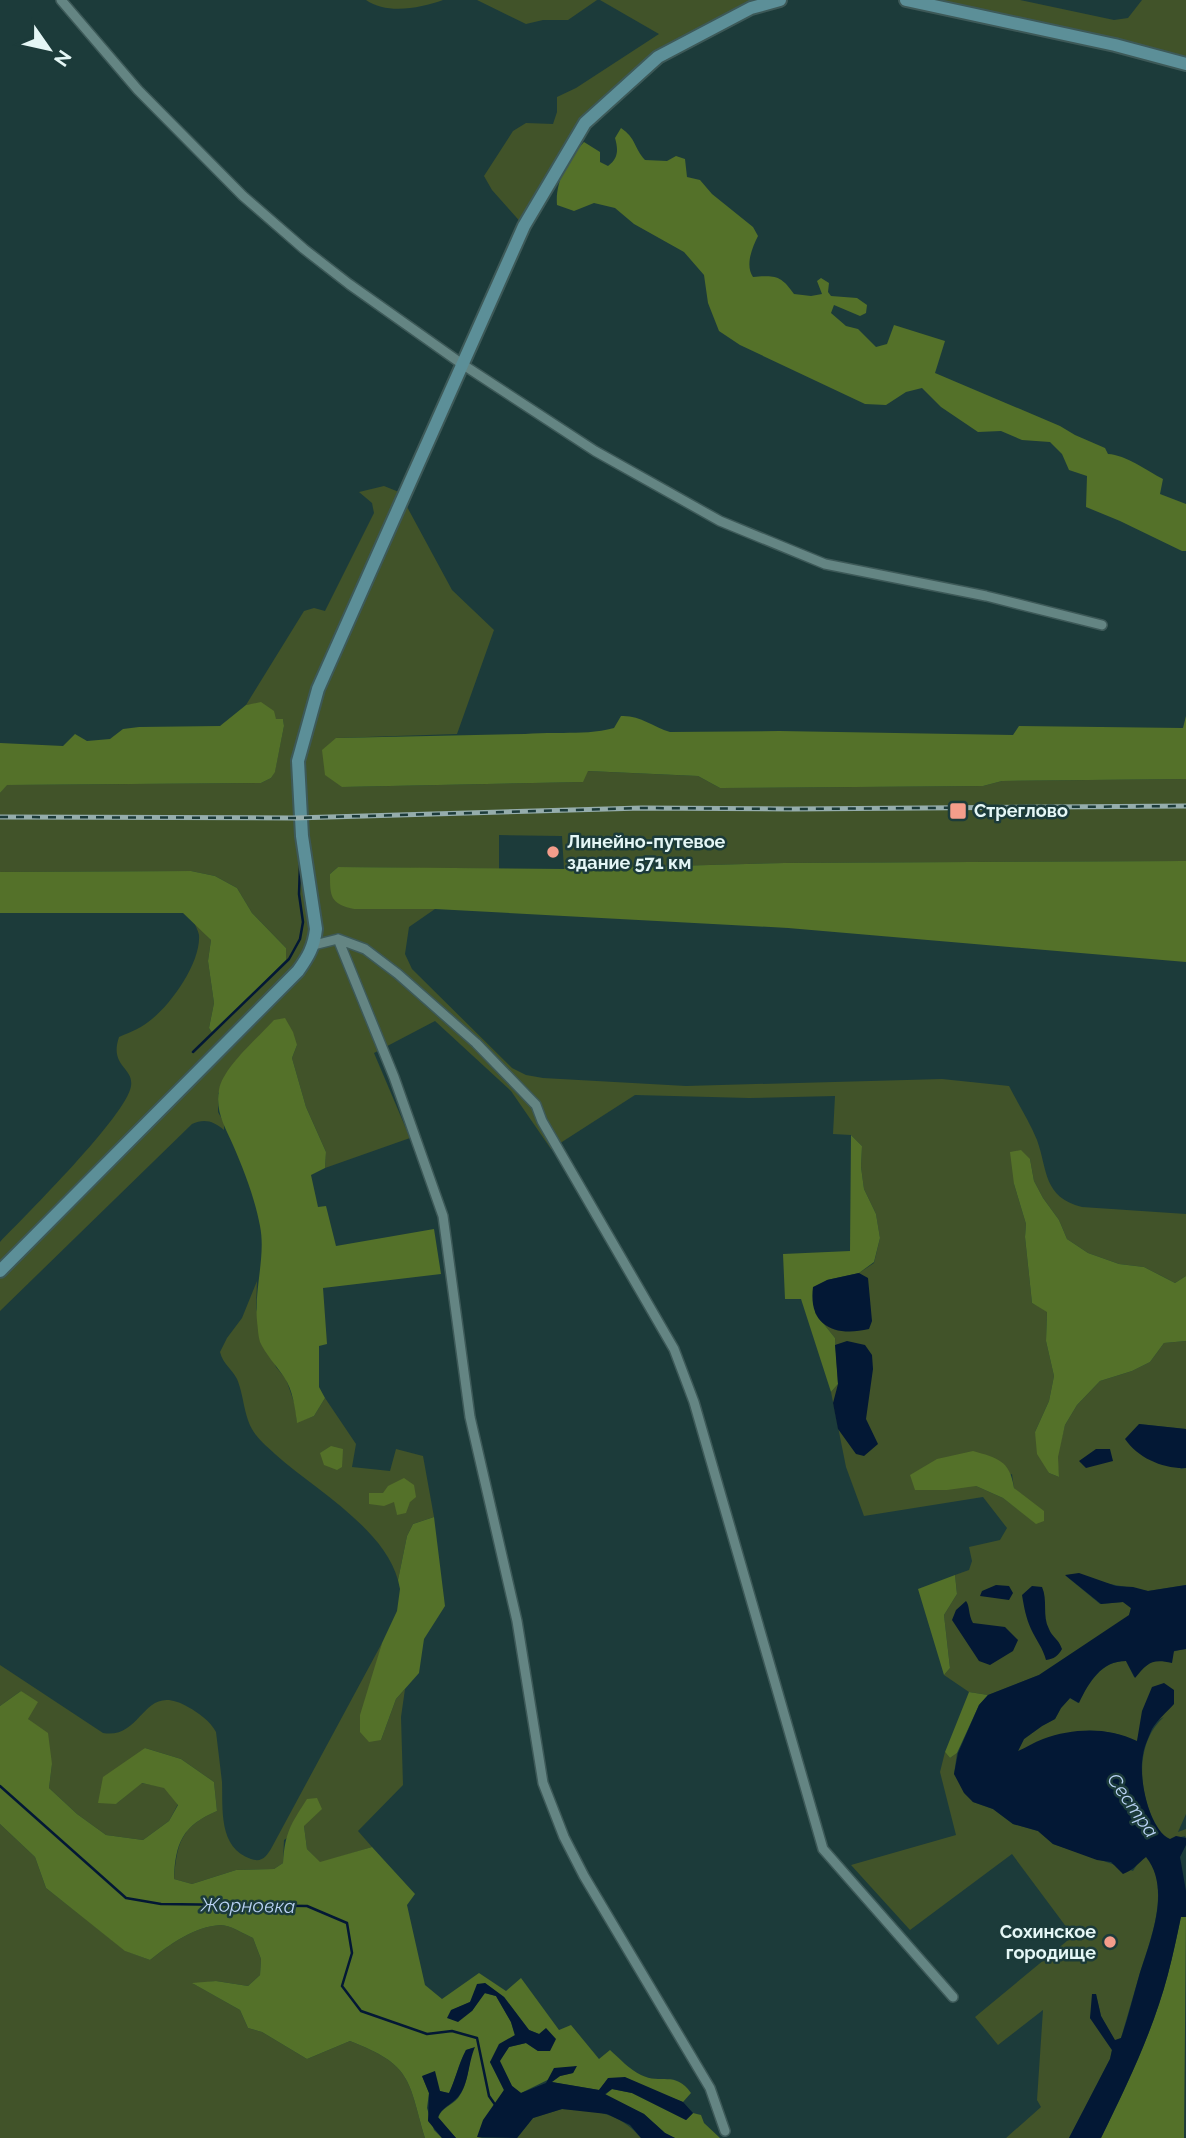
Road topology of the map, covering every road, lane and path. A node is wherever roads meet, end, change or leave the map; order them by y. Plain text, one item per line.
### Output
1 (61, 0) edge
2 (780, 0) edge
3 (906, 0) edge
4 (1186, 64) edge
5 (462, 364) junction
6 (1102, 625) dead end
7 (338, 939) junction
8 (314, 945) junction
9 (0, 1270) edge
10 (953, 1997) dead end
11 (725, 2131) dead end

1 - 5 street
2 - 5 street
3 - 4 street
5 - 6 street
5 - 8 street
7 - 8 street
7 - 10 street
7 - 11 street
8 - 9 street

